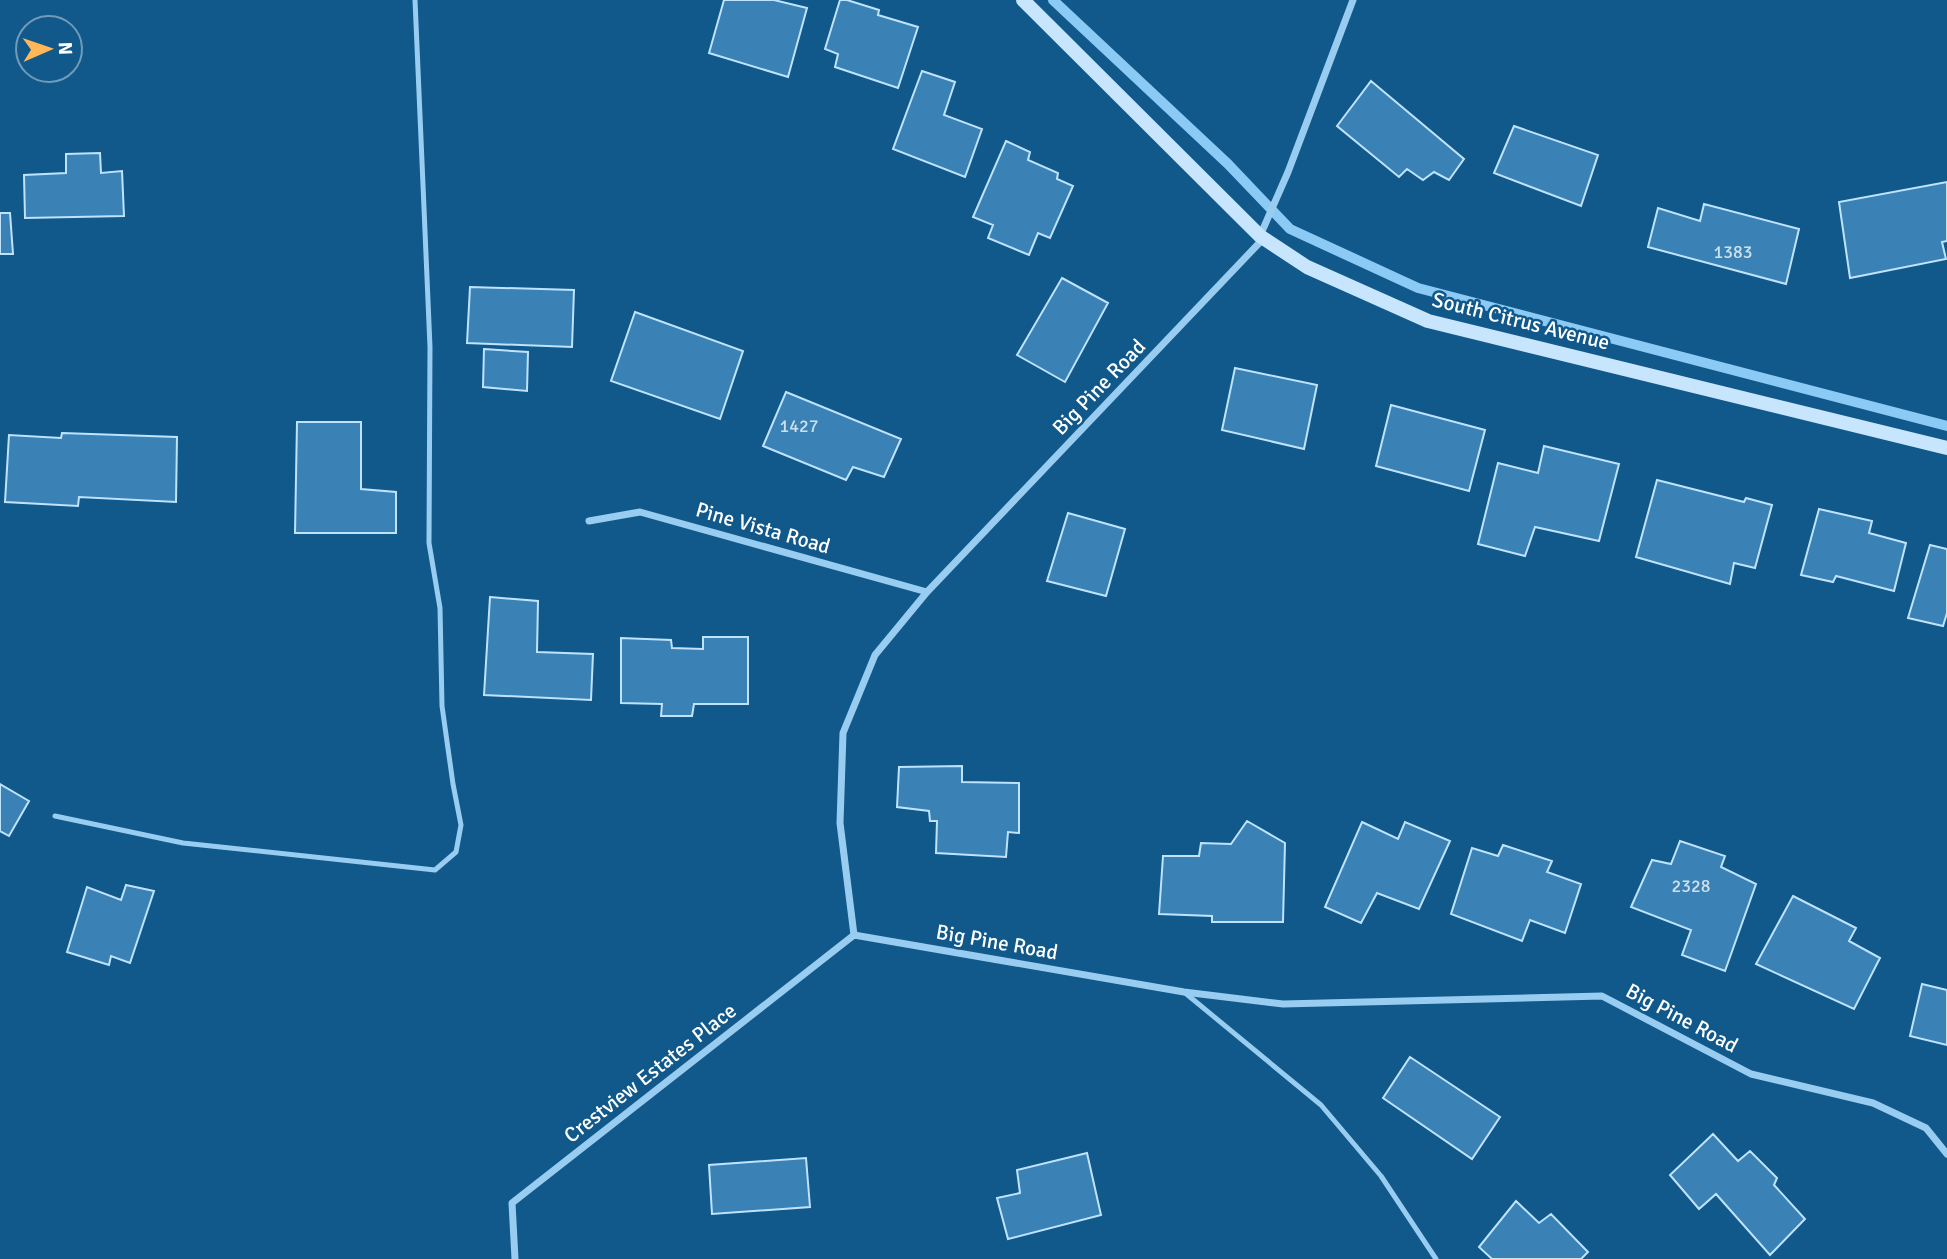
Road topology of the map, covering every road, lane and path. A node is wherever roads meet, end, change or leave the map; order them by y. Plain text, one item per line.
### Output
1 (415, 0) edge
2 (1023, 0) edge
3 (1353, 0) edge
4 (1262, 238) junction
5 (1947, 448) edge
6 (589, 520) dead end
7 (927, 592) junction
8 (55, 816) dead end
9 (854, 935) junction
10 (1184, 992) junction
11 (1947, 1154) edge
12 (515, 1259) edge
13 (1436, 1259) edge

1 - 8 lane
2 - 4 street, South Citrus Avenue
3 - 4 street
4 - 5 street, South Citrus Avenue
4 - 7 street, Big Pine Road
6 - 7 street, Pine Vista Road
7 - 9 street, Big Pine Road
9 - 10 street, Big Pine Road
9 - 12 street, Crestview Estates Place
10 - 11 street, Big Pine Road
10 - 13 lane

